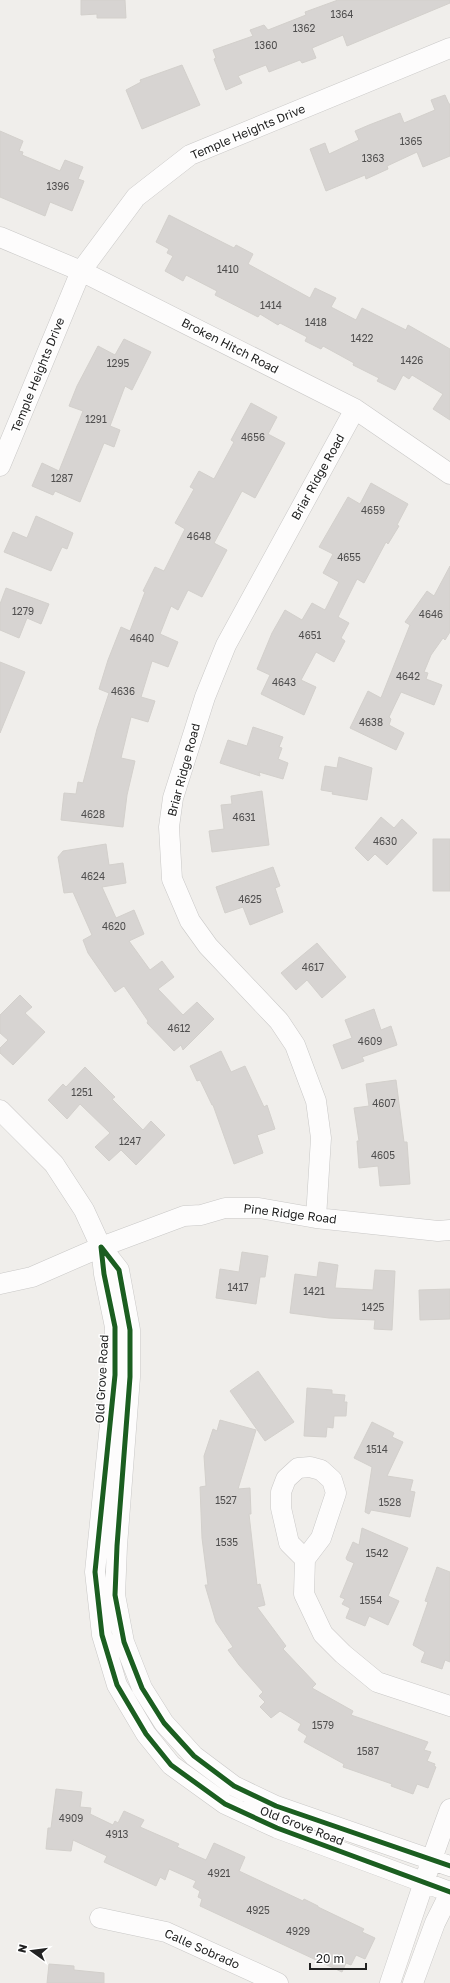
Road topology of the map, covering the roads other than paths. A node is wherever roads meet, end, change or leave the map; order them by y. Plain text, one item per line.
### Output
1 (450, 48) edge
2 (0, 237) edge
3 (80, 271) junction
4 (355, 409) junction
5 (0, 466) edge
6 (450, 474) edge
7 (0, 1110) edge
8 (316, 1218) junction
9 (450, 1230) edge
10 (101, 1247) junction
11 (0, 1284) edge
12 (305, 1559) dead end
13 (450, 1706) edge
14 (450, 1809) edge
15 (432, 1859) junction
16 (450, 1866) edge
17 (423, 1881) junction
18 (450, 1892) edge
19 (100, 1918) dead end
20 (278, 1983) edge
21 (390, 1983) edge
22 (413, 1983) edge

1 - 3 street, Temple Heights Drive
2 - 3 street, Broken Hitch Road
3 - 4 street, Broken Hitch Road
3 - 5 street, Temple Heights Drive
4 - 6 street, Broken Hitch Road
4 - 8 street, Briar Ridge Road
7 - 10 street, Old Grove Road
8 - 9 street, Pine Ridge Road
8 - 10 street, Pine Ridge Road
10 - 11 street, Pine Ridge Road
10 - 15 street, Old Grove Road
10 - 17 street, Old Grove Road
12 - 13 street
14 - 15 street
15 - 16 street, Old Grove Road
15 - 17 street
17 - 18 street, Old Grove Road
17 - 21 street
18 - 22 street
19 - 20 street, Calle Sobrado

